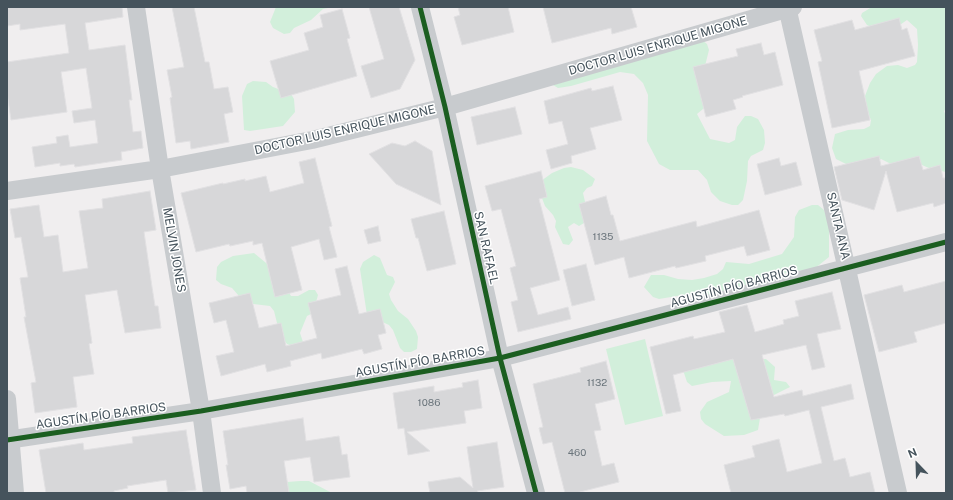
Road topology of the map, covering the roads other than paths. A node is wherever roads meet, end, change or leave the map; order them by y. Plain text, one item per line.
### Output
1 (136, 7) edge
2 (420, 7) edge
3 (789, 8) edge
4 (445, 107) junction
5 (160, 169) junction
6 (7, 191) edge
7 (946, 242) edge
8 (848, 268) junction
9 (500, 358) junction
10 (7, 399) edge
11 (201, 411) junction
12 (8, 440) edge
13 (15, 493) edge
14 (212, 493) edge
15 (536, 493) edge
16 (898, 493) edge

1 - 5 street, MELVIN JONES
2 - 4 street, SAN RAFAEL
3 - 4 street, DOCTOR LUIS ENRIQUE MIGONE
3 - 8 street, SANTA ANA
4 - 5 street, DOCTOR LUIS ENRIQUE MIGONE
4 - 9 street, SAN RAFAEL
5 - 6 street, DOCTOR LUIS ENRIQUE MIGONE
5 - 11 street, MELVIN JONES
7 - 8 street, AGUSTÍN PÍO BARRIOS
8 - 9 street, AGUSTÍN PÍO BARRIOS
8 - 16 street, SANTA ANA
9 - 11 street, AGUSTÍN PÍO BARRIOS
9 - 15 street, SAN RAFAEL
10 - 12 street
11 - 12 street, AGUSTÍN PÍO BARRIOS
11 - 14 street, MELVIN JONES
12 - 13 street

